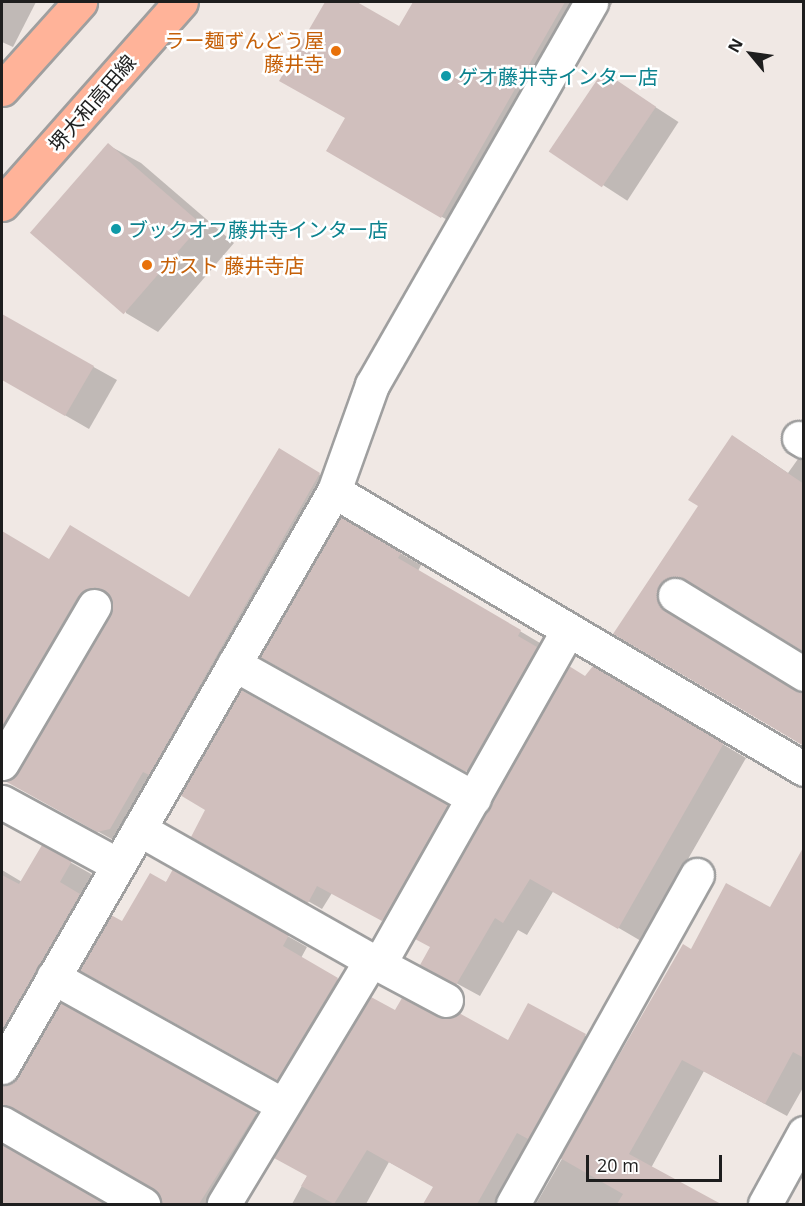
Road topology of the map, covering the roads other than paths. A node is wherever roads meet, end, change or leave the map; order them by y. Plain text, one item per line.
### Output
1 (80, 2) edge
2 (181, 2) edge
3 (591, 2) edge
4 (2, 89) edge
5 (2, 204) edge
6 (334, 491) junction
7 (675, 595) dead end
8 (94, 606) dead end
9 (568, 630) junction
10 (234, 664) junction
11 (804, 675) edge
12 (2, 763) edge
13 (804, 769) edge
14 (474, 798) junction
15 (2, 802) edge
16 (139, 829) junction
17 (118, 865) junction
18 (697, 875) dead end
19 (375, 962) junction
20 (53, 977) junction
21 (446, 1000) dead end
22 (2, 1067) edge
23 (283, 1105) junction
24 (2, 1123) edge
25 (804, 1133) edge
26 (235, 1201) edge
27 (143, 1204) edge
28 (513, 1204) edge
29 (765, 1204) edge

1 - 4 main road
2 - 5 main road, 堺大和高田線
3 - 6 street
6 - 9 street
6 - 10 street
7 - 11 street
8 - 12 street
9 - 13 street
9 - 14 street
10 - 14 street
10 - 16 street
14 - 19 street
15 - 17 street
16 - 17 street
16 - 19 street
17 - 20 street
18 - 28 street
19 - 21 street
19 - 23 street
20 - 22 street
20 - 23 street
23 - 26 street
24 - 27 street
25 - 29 street

